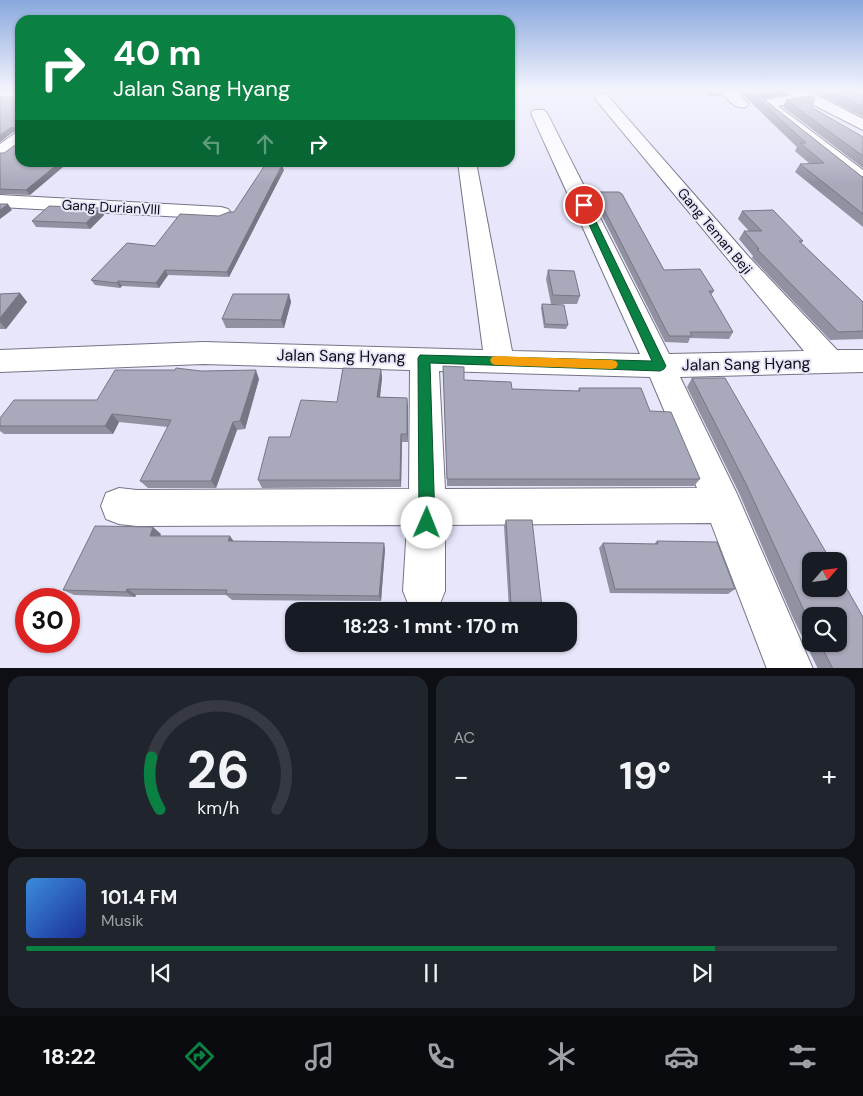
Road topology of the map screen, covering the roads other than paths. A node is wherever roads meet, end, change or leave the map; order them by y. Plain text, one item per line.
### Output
1 (543, 121) edge
2 (622, 121) edge
3 (788, 121) edge
4 (15, 142) edge
5 (0, 152) edge
6 (468, 167) edge
7 (863, 179) edge
8 (0, 202) edge
9 (221, 213) edge
10 (424, 358) junction
11 (499, 360) junction
12 (0, 361) edge
13 (863, 361) edge
14 (830, 362) junction
15 (660, 366) junction
16 (119, 506) dead end
17 (428, 506) junction
18 (708, 506) dead end
19 (424, 591) dead end
20 (790, 668) edge

1 - 15 street
2 - 14 street, Gang Teman Beji
3 - 7 street
4 - 5 street
6 - 11 street
8 - 9 street, Gang DurianVIII
10 - 11 street, Jalan Sang Hyang
10 - 12 street, Jalan Sang Hyang
10 - 17 street
11 - 15 street, Jalan Sang Hyang
13 - 14 street, Jalan Sang Hyang
14 - 15 street, Jalan Sang Hyang
15 - 20 street
16 - 17 street
17 - 18 street
17 - 19 street

